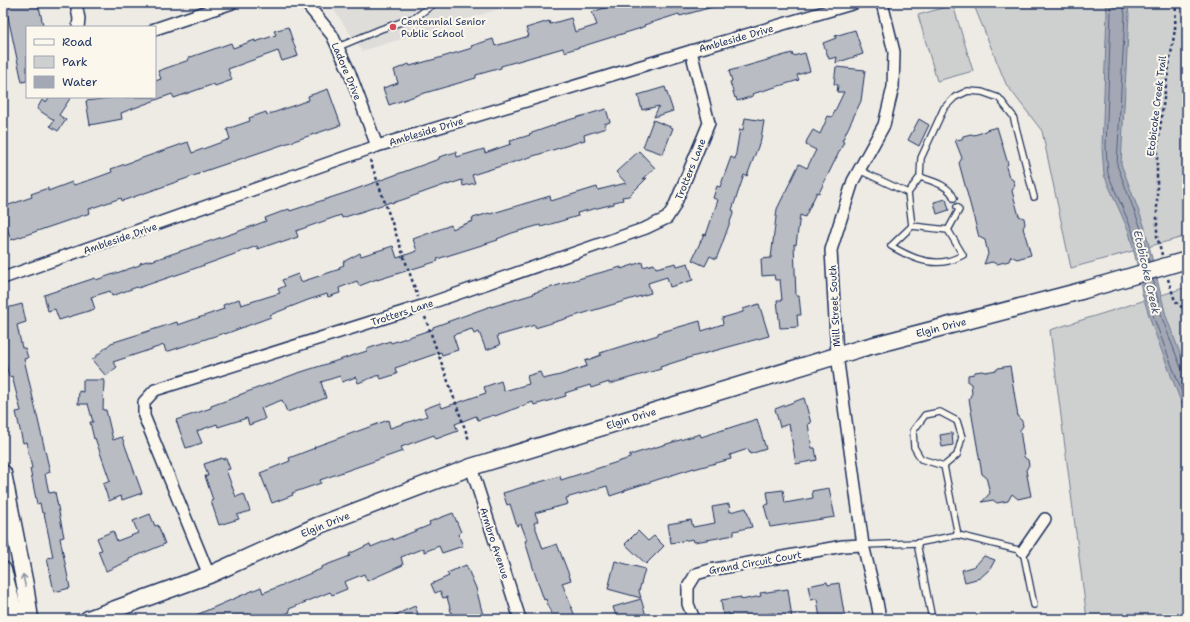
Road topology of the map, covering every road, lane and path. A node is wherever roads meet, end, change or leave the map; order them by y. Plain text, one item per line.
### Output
1 (76, 3) edge
2 (232, 3) edge
3 (306, 3) edge
4 (435, 3) edge
5 (855, 3) edge
6 (882, 3) edge
7 (1176, 3) edge
8 (78, 26) edge
9 (156, 29) edge
10 (338, 47) junction
11 (691, 51) junction
12 (377, 146) junction
13 (860, 170) junction
14 (920, 177) junction
15 (908, 193) junction
16 (1034, 197) dead end
17 (954, 198) dead end
18 (957, 207) dead end
19 (912, 226) junction
20 (948, 230) junction
21 (1157, 236) dead end
22 (1187, 260) edge
23 (3, 278) edge
24 (837, 355) junction
25 (944, 466) junction
26 (470, 467) junction
27 (4, 477) edge
28 (1045, 520) dead end
29 (958, 535) junction
30 (917, 543) junction
31 (863, 545) junction
32 (1024, 551) junction
33 (3, 570) edge
34 (209, 575) junction
35 (1034, 605) dead end
36 (16, 619) edge
37 (30, 619) edge
38 (88, 619) edge
39 (520, 619) edge
40 (694, 619) edge
41 (880, 619) edge
42 (932, 619) edge

1 - 8 street
2 - 9 street
3 - 10 street, Ladore Drive
4 - 10 lane
5 - 11 street, Ambleside Drive
6 - 13 street, Mill Street South
7 - 21 path, Etobicoke Creek Trail
10 - 12 street, Ladore Drive
11 - 12 street, Ambleside Drive
11 - 34 street, Trotters Lane
12 - 23 street, Ambleside Drive
13 - 15 lane
13 - 24 street, Mill Street South
14 - 15 lane
14 - 16 lane
14 - 17 lane
15 - 19 lane
18 - 20 lane
19 - 20 lane
19 - 20 lane
22 - 24 street, Elgin Drive, bridge
24 - 26 street, Elgin Drive
24 - 31 street, Mill Street South
25 - 25 lane
25 - 29 lane
26 - 34 street, Elgin Drive
26 - 39 street, Armbro Avenue
37 -> 27 street
28 - 32 street
29 - 30 lane
29 - 32 lane
30 - 31 lane
30 - 42 lane
31 - 40 street, Grand Circuit Court
31 - 41 street, Mill Street South
32 - 35 lane
33 - 36 street
34 - 38 street, Elgin Drive

